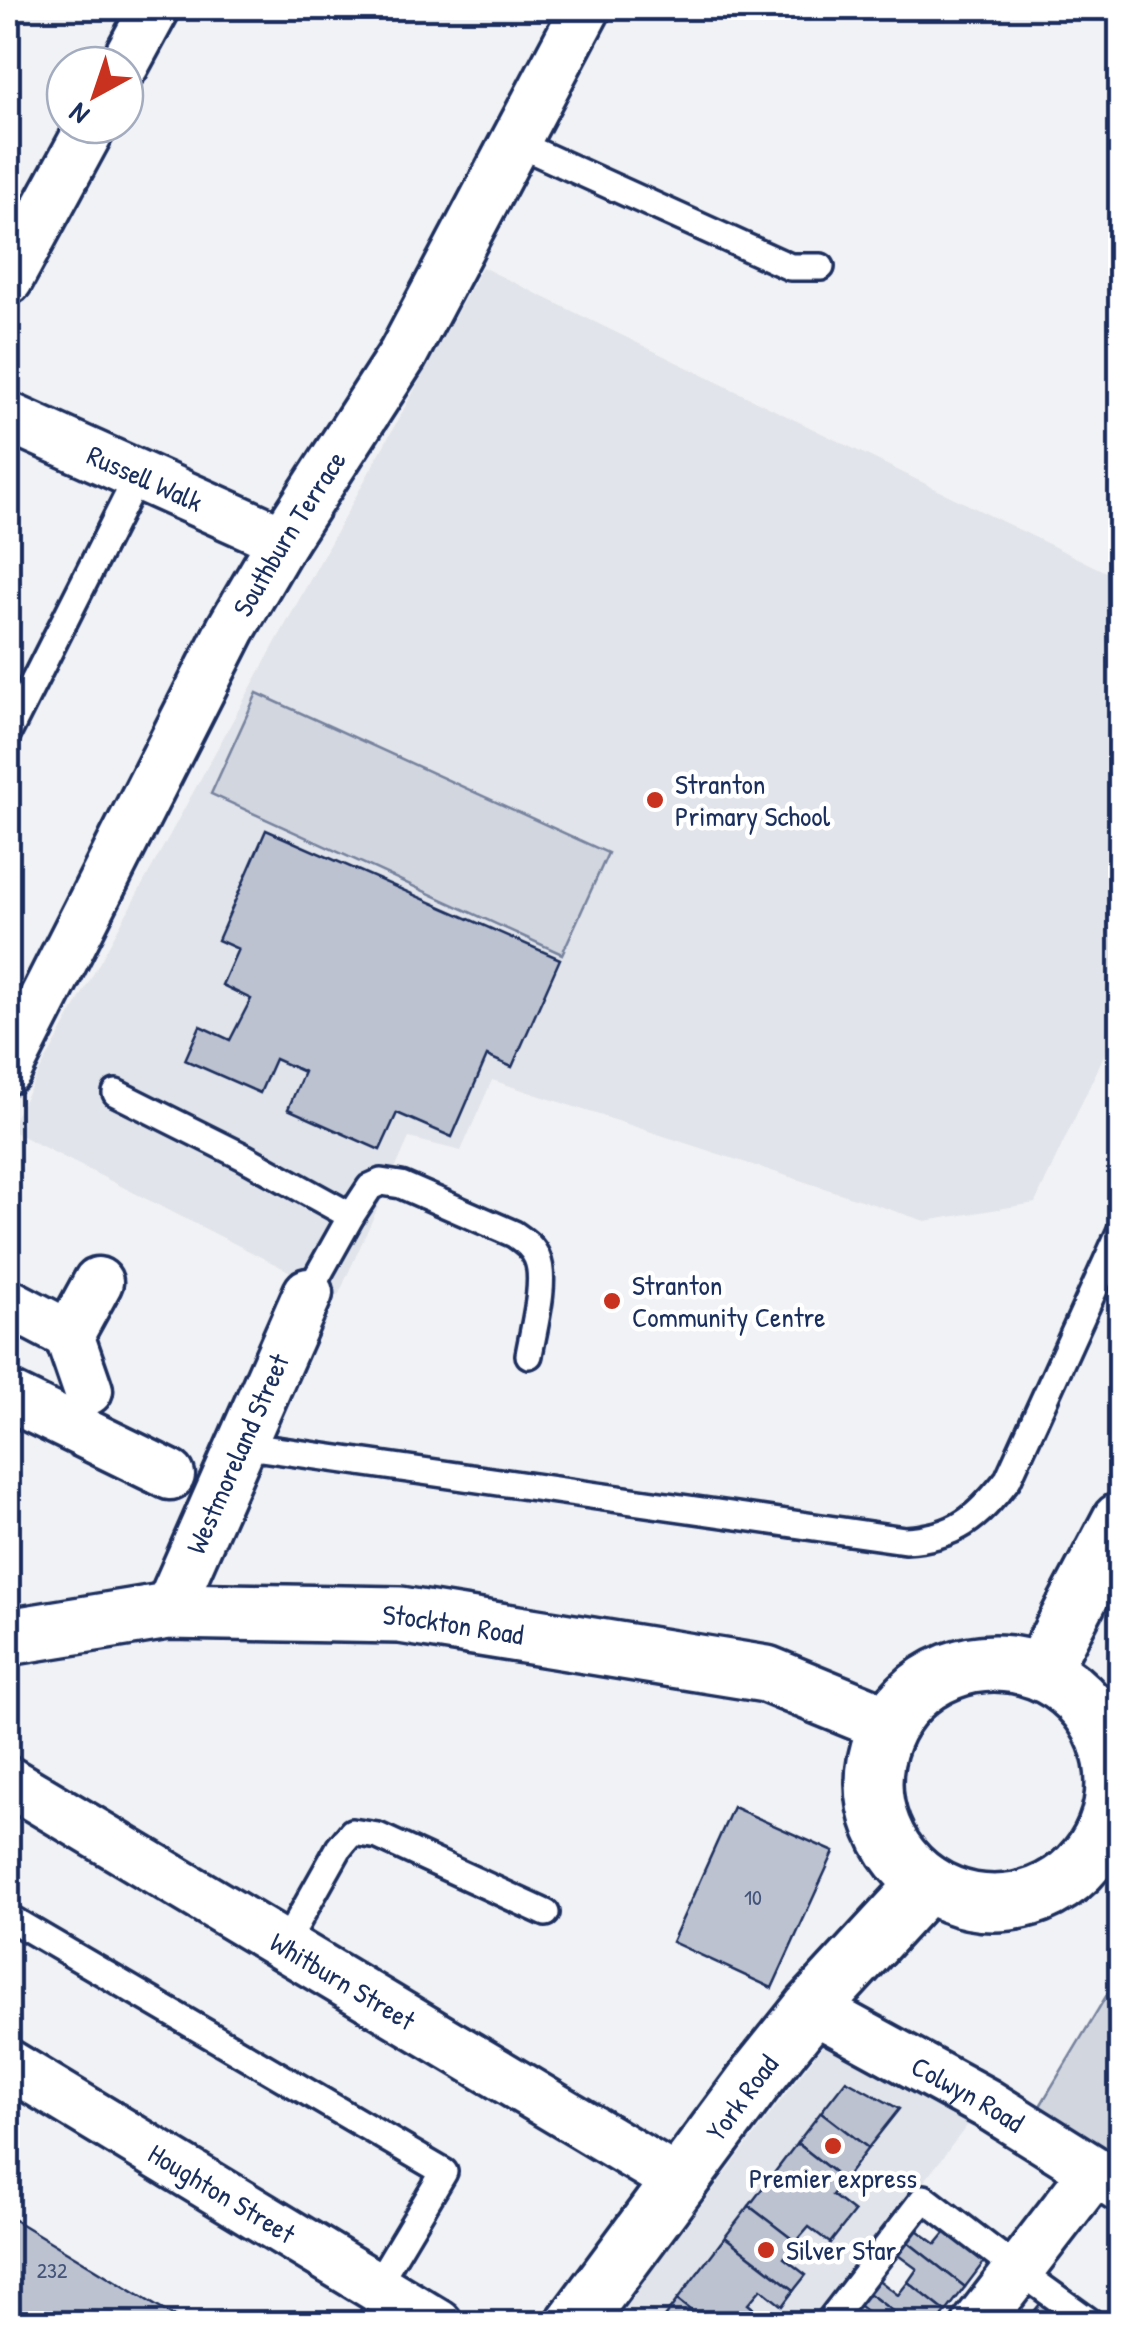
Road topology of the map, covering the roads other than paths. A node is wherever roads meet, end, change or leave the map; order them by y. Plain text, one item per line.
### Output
1 (156, 8) edge
2 (586, 8) edge
3 (135, 45) edge
4 (516, 143) junction
5 (81, 145) edge
6 (821, 267) dead end
7 (8, 280) edge
8 (8, 417) edge
9 (138, 475) junction
10 (283, 540) junction
11 (8, 733) edge
12 (8, 1069) edge
13 (116, 1093) dead end
14 (350, 1216) junction
15 (1120, 1232) edge
16 (98, 1282) dead end
17 (308, 1293) joint
18 (8, 1304) edge
19 (69, 1334) junction
20 (529, 1355) dead end
21 (88, 1390) dead end
22 (8, 1396) edge
23 (241, 1445) junction
24 (170, 1475) dead end
25 (1120, 1521) edge
26 (168, 1611) junction
27 (8, 1637) edge
28 (1041, 1671) junction
29 (888, 1724) junction
30 (8, 1781) edge
31 (1117, 1804) edge
32 (927, 1883) junction
33 (546, 1913) dead end
34 (8, 1916) edge
35 (284, 1946) junction
36 (812, 2008) junction
37 (8, 2064) edge
38 (1107, 2180) edge
39 (679, 2182) junction
40 (1018, 2270) junction
41 (376, 2286) junction
42 (438, 2324) edge
43 (574, 2324) edge
44 (827, 2324) edge
45 (977, 2324) edge
46 (1093, 2324) edge

1 - 3 street
2 - 4 street, Southburn Terrace
4 - 6 lane
4 - 10 street, Southburn Terrace
5 - 7 street
8 - 9 street, Russell Walk
9 - 10 street, Russell Walk
9 - 11 lane
10 - 12 street, Southburn Terrace
13 - 14 lane
14 - 17 lane
14 - 20 lane
15 - 23 lane
16 - 19 street
17 - 23 street, Westmoreland Street
18 - 19 street
19 - 21 street
22 - 24 street
23 - 26 street, Westmoreland Street
25 - 28 main road
26 - 27 main road, Stockton Road
26 - 29 main road, Stockton Road
28 - 29 main road
28 - 31 main road
29 - 32 main road
30 - 35 street, Whitburn Street
31 - 32 main road
32 - 36 main road, York Road
33 - 35 lane
34 - 41 lane
35 - 39 street, Whitburn Street
36 - 38 street, Colwyn Road
36 - 39 main road, York Road
37 - 41 street, Houghton Street
38 - 40 street
39 - 43 main road, York Road
40 - 44 lane
40 - 45 street
40 - 46 lane
41 - 42 street, Houghton Street

